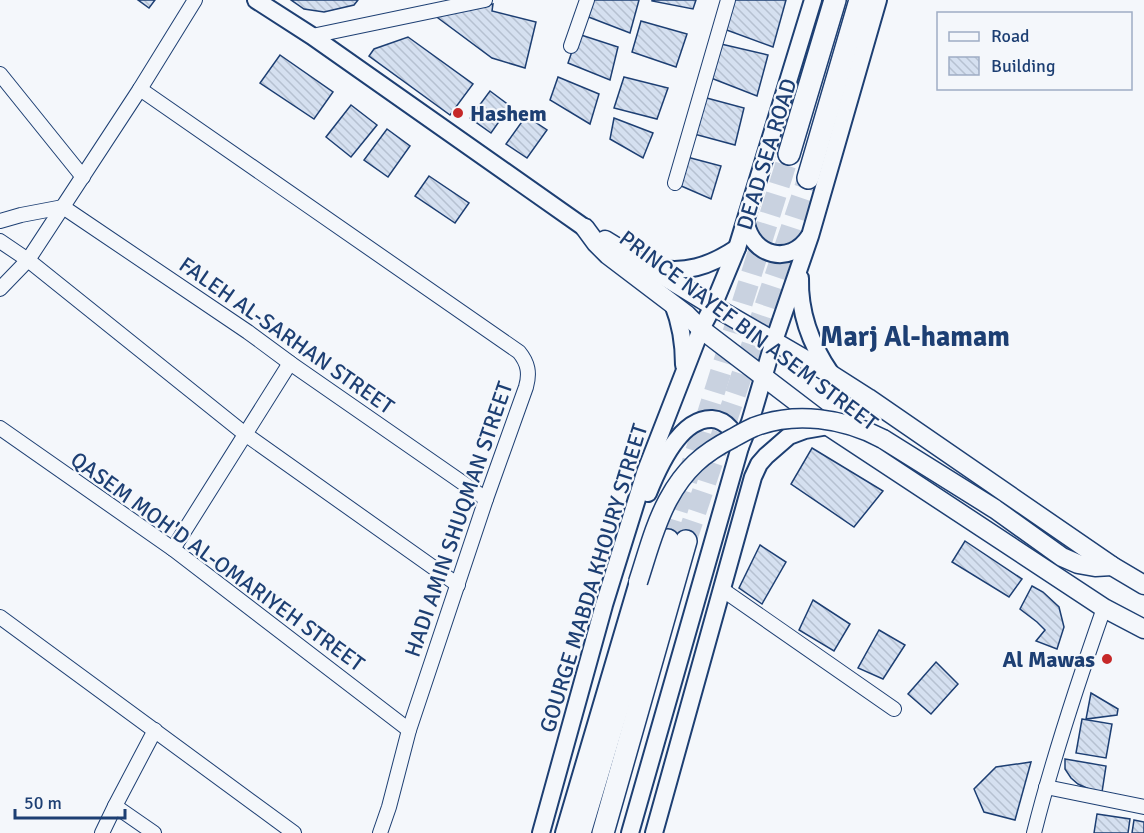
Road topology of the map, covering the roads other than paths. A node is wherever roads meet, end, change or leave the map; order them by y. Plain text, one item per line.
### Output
1 (195, 0) edge
2 (256, 0) edge
3 (485, 0) edge
4 (587, 0) edge
5 (728, 0) edge
6 (813, 0) edge
7 (835, 0) edge
8 (860, 0) edge
9 (878, 0) edge
10 (312, 36) junction
11 (571, 46) dead end
12 (0, 74) edge
13 (140, 89) junction
14 (789, 154) tunnel mouth
15 (83, 177) junction
16 (808, 178) tunnel mouth
17 (675, 183) dead end
18 (63, 207) junction
19 (0, 221) edge
20 (746, 223) junction
21 (585, 228) junction
22 (810, 236) junction
23 (0, 241) edge
24 (737, 248) junction
25 (28, 260) junction
26 (802, 260) junction
27 (651, 267) junction
28 (0, 289) edge
29 (673, 304) junction
30 (713, 306) junction
31 (701, 329) junction
32 (774, 341) junction
33 (290, 363) junction
34 (832, 375) junction
35 (764, 376) junction
36 (682, 379) junction
37 (828, 426) junction
38 (0, 428) edge
39 (245, 434) junction
40 (740, 447) junction
41 (486, 499) junction
42 (173, 549) junction
43 (1112, 566) junction
44 (638, 582) joint
45 (458, 585) junction
46 (1144, 585) edge
47 (723, 590) junction
48 (604, 605) junction
49 (1104, 608) junction
50 (0, 616) edge
51 (1144, 629) edge
52 (894, 709) dead end
53 (154, 730) junction
54 (409, 730) junction
55 (1046, 787) junction
56 (115, 806) junction
57 (1144, 807) edge
58 (102, 833) edge
59 (154, 833) edge
60 (294, 833) edge
61 (380, 833) edge
62 (541, 833) edge
63 (564, 833) edge
64 (580, 833) edge
65 (603, 833) edge
66 (630, 833) edge
67 (654, 833) edge
68 (1034, 833) edge

1 - 13 street
2 - 10 street
3 - 10 street
4 - 11 street
5 - 17 street
6 - 20 street, DEAD SEA ROAD
7 - 14 main road, DEAD SEA ROAD
8 - 16 main road
9 - 22 street
10 - 21 street
12 - 15 street
13 - 15 street
13 - 41 street, HADI AMIN SHUQMAN STREET
15 - 18 street
18 - 19 street
18 - 25 street
18 - 33 street, FALEH AL-SARHAN STREET
20 - 22 street
20 - 24 street, DEAD SEA ROAD
21 - 27 main road, PRINCE NAYEF BIN ASEM STREET
21 - 29 main road, PRINCE NAYEF BIN ASEM STREET
22 - 26 street
23 - 25 street
24 - 27 street
24 - 30 street, DEAD SEA ROAD
25 - 28 street
25 - 39 street
26 - 32 street
26 - 34 street
27 - 30 main road, PRINCE NAYEF BIN ASEM STREET
29 - 31 main road, PRINCE NAYEF BIN ASEM STREET
29 - 36 street
30 - 31 street, GOURGE MABDA KHOURY STREET
30 - 32 main road, PRINCE NAYEF BIN ASEM STREET
31 - 35 main road, PRINCE NAYEF BIN ASEM STREET
31 - 36 street, GOURGE MABDA KHOURY STREET
32 - 34 main road, PRINCE NAYEF BIN ASEM STREET
32 - 35 street
33 - 39 street
33 - 41 street, FALEH AL-SARHAN STREET
34 - 43 main road, PRINCE NAYEF BIN ASEM STREET
35 - 37 main road, PRINCE NAYEF BIN ASEM STREET
35 - 40 street
36 - 48 street, GOURGE MABDA KHOURY STREET
37 - 47 street
37 - 49 main road, PRINCE NAYEF BIN ASEM STREET
38 - 42 street, QASEM MOH'D AL-OMARIYEH STREET
39 - 42 street
39 - 45 street
40 - 48 street
40 - 66 street
41 - 45 street, HADI AMIN SHUQMAN STREET
42 - 54 street, QASEM MOH'D AL-OMARIYEH STREET
43 - 44 main road, bridge
43 - 46 main road, PRINCE NAYEF BIN ASEM STREET
44 - 63 street
45 - 54 street, HADI AMIN SHUQMAN STREET
47 - 52 street
47 - 67 street
48 - 62 street, GOURGE MABDA KHOURY STREET
49 - 51 main road, PRINCE NAYEF BIN ASEM STREET
49 - 55 street
50 - 53 street
53 - 56 street
53 - 60 street
54 - 61 street, HADI AMIN SHUQMAN STREET
55 - 57 street
55 - 68 street
56 - 58 street
56 - 59 street
64 - 65 main road

